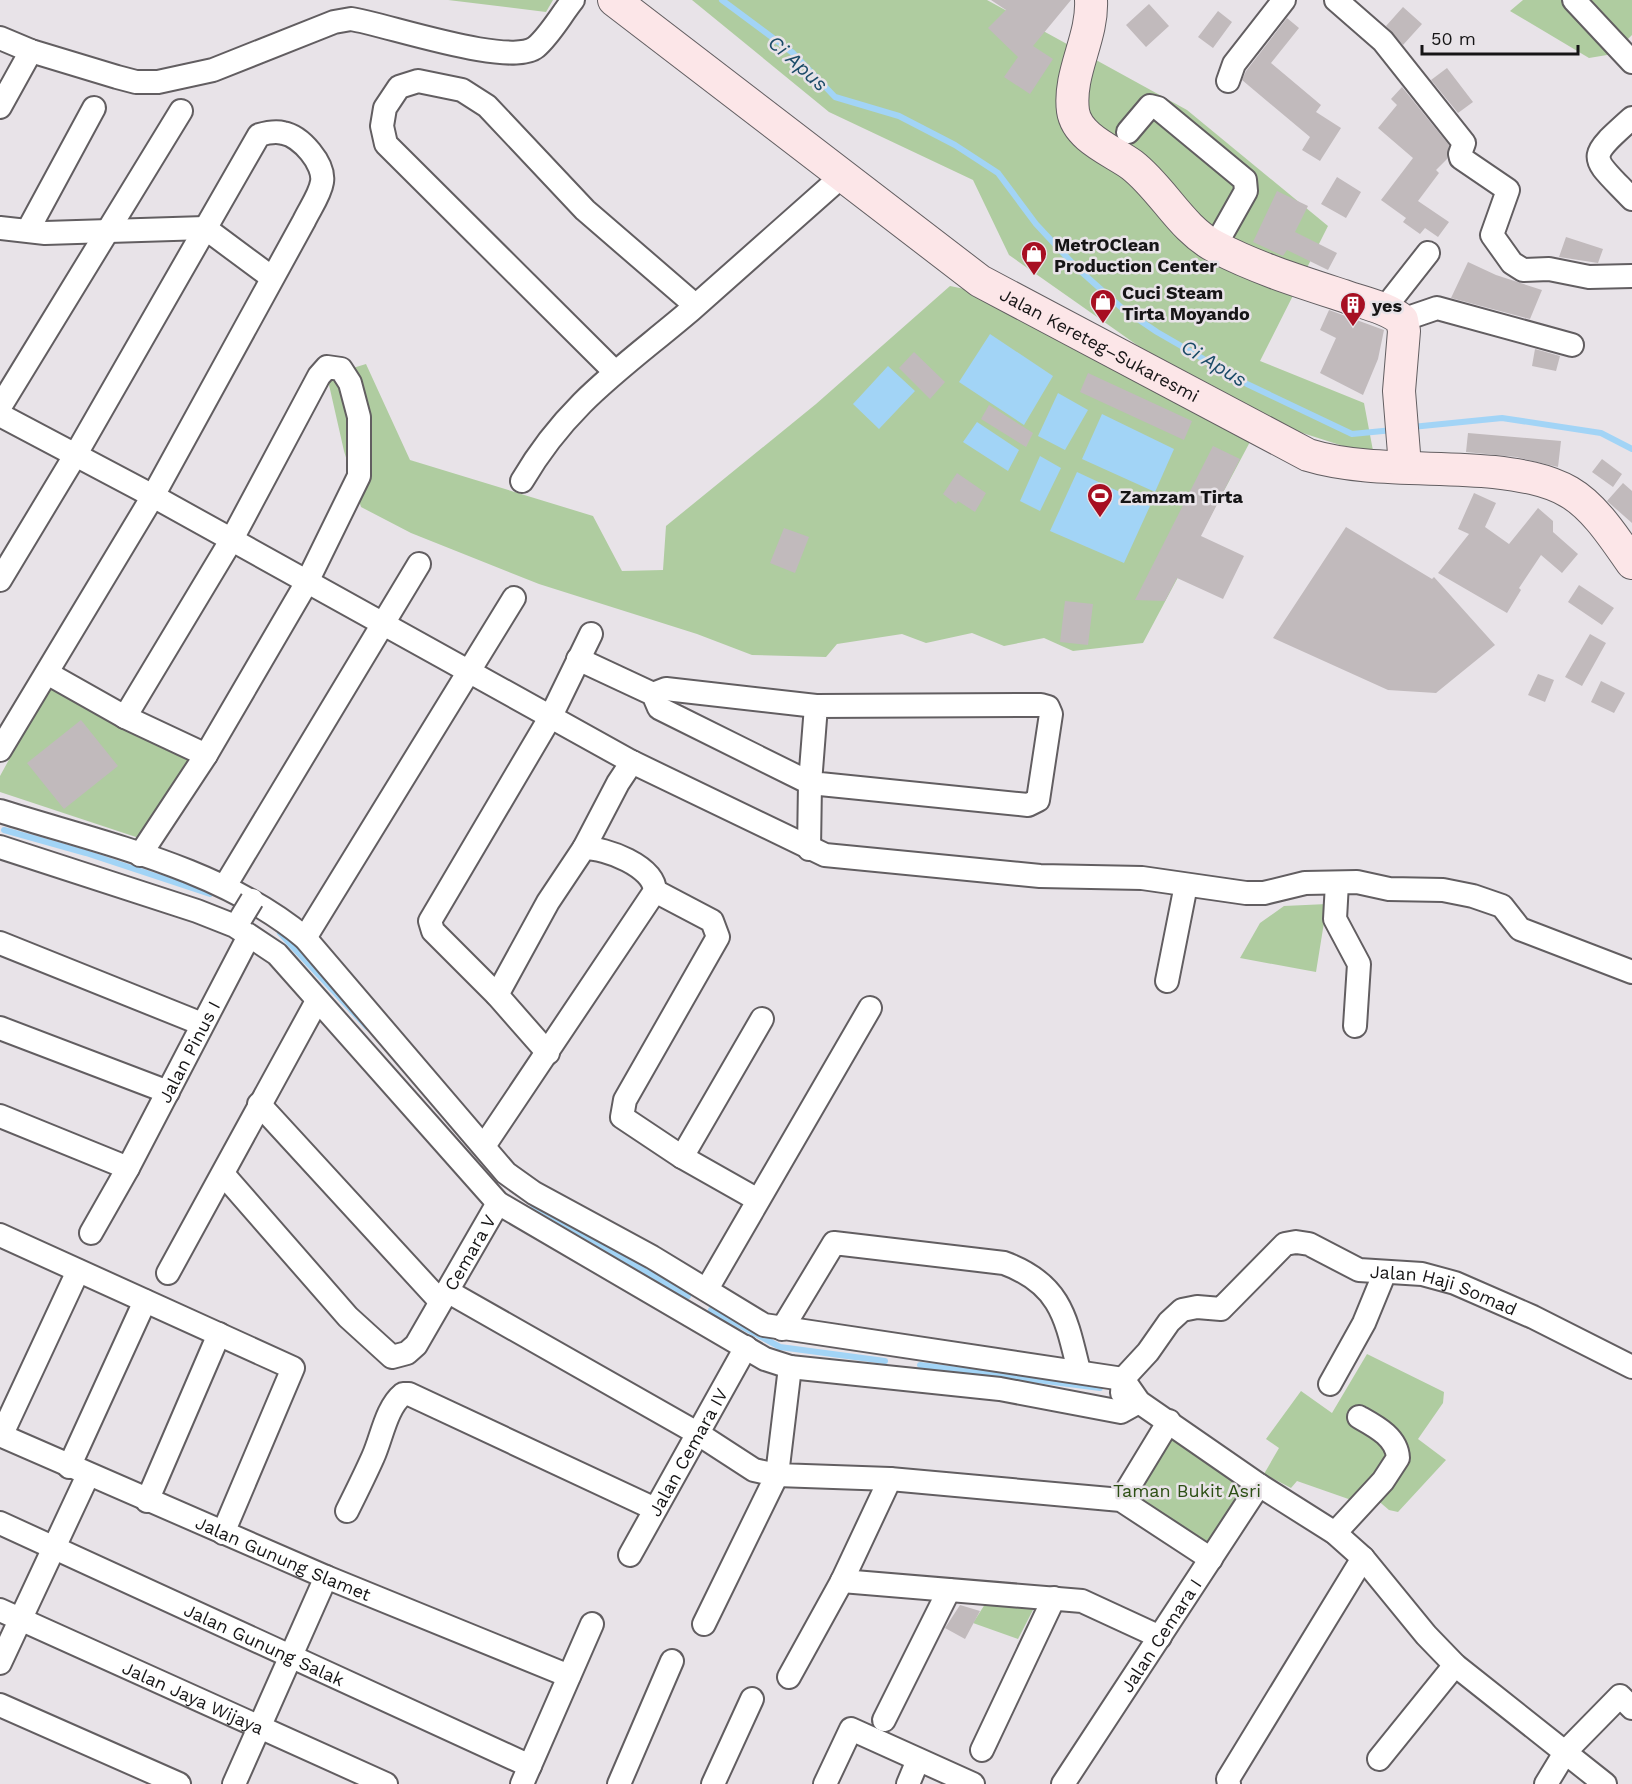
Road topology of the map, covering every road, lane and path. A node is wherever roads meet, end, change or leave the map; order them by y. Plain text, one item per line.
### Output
1 (573, 0) edge
2 (614, 0) edge
3 (1091, 0) edge
4 (1284, 0) edge
5 (1336, 0) edge
6 (1574, 0) edge
7 (0, 38) edge
8 (31, 51) junction
9 (1632, 62) edge
10 (1228, 81) dead end
11 (0, 107) edge
12 (94, 108) dead end
13 (181, 111) dead end
14 (1632, 118) edge
15 (1128, 132) dead end
16 (841, 177) junction
17 (1632, 199) edge
18 (0, 228) edge
19 (205, 228) junction
20 (28, 230) junction
21 (106, 230) junction
22 (1215, 246) junction
23 (1428, 253) dead end
24 (1632, 276) edge
25 (271, 277) junction
26 (695, 305) junction
27 (1393, 314) junction
28 (1572, 345) dead end
29 (614, 371) junction
30 (0, 407) edge
31 (0, 415) edge
32 (76, 454) junction
33 (1404, 459) junction
34 (522, 481) dead end
35 (153, 496) junction
36 (232, 539) junction
37 (1632, 563) edge
38 (419, 564) dead end
39 (0, 580) edge
40 (307, 582) junction
41 (514, 598) dead end
42 (386, 623) junction
43 (591, 634) dead end
44 (579, 659) junction
45 (470, 672) junction
46 (47, 673) junction
47 (653, 694) junction
48 (816, 706) junction
49 (551, 716) junction
50 (125, 717) junction
51 (0, 750) edge
52 (206, 755) junction
53 (625, 772) junction
54 (810, 783) junction
55 (0, 811) edge
56 (0, 847) edge
57 (584, 848) junction
58 (809, 849) junction
59 (140, 855) junction
60 (1337, 883) junction
61 (1186, 885) junction
62 (225, 886) junction
63 (655, 891) junction
64 (245, 916) junction
65 (305, 938) junction
66 (0, 943) edge
67 (1632, 972) edge
68 (1167, 981) dead end
69 (497, 995) junction
70 (317, 1000) junction
71 (870, 1008) dead end
72 (762, 1019) dead end
73 (202, 1024) junction
74 (1356, 1026) dead end
75 (0, 1028) edge
76 (548, 1053) junction
77 (168, 1092) junction
78 (260, 1104) junction
79 (0, 1116) edge
80 (484, 1146) junction
81 (682, 1156) junction
82 (128, 1168) junction
83 (223, 1174) junction
84 (758, 1200) junction
85 (498, 1203) junction
86 (90, 1233) dead end
87 (2, 1241) edge
88 (78, 1271) junction
89 (1384, 1272) junction
90 (168, 1273) dead end
91 (707, 1289) junction
92 (444, 1296) junction
93 (145, 1301) junction
94 (782, 1329) junction
95 (219, 1334) junction
96 (746, 1347) junction
97 (898, 1362) junction
98 (790, 1367) junction
99 (1632, 1367) edge
100 (1079, 1371) junction
101 (1123, 1380) junction
102 (1330, 1384) dead end
103 (1130, 1407) junction
104 (1359, 1418) dead end
105 (1169, 1421) junction
106 (698, 1433) junction
107 (1, 1436) edge
108 (78, 1471) junction
109 (777, 1475) junction
110 (890, 1479) junction
111 (1259, 1485) junction
112 (1121, 1500) junction
113 (147, 1501) junction
114 (655, 1509) junction
115 (347, 1511) dead end
116 (0, 1523) edge
117 (223, 1533) junction
118 (1335, 1533) junction
119 (55, 1547) junction
120 (630, 1555) dead end
121 (1363, 1558) junction
122 (1211, 1559) junction
123 (326, 1577) junction
124 (842, 1581) junction
125 (949, 1590) junction
126 (1054, 1598) junction
127 (0, 1610) edge
128 (21, 1620) junction
129 (704, 1623) dead end
130 (592, 1624) dead end
131 (1160, 1637) junction
132 (291, 1655) junction
133 (672, 1661) dead end
134 (0, 1663) edge
135 (1455, 1665) junction
136 (569, 1676) junction
137 (789, 1677) dead end
138 (752, 1699) dead end
139 (0, 1705) edge
140 (1632, 1708) edge
141 (884, 1720) dead end
142 (259, 1727) junction
143 (982, 1750) dead end
144 (1566, 1751) junction
145 (1379, 1759) dead end
146 (918, 1760) junction
147 (526, 1775) edge
148 (179, 1784) edge
149 (234, 1784) edge
150 (386, 1784) edge
151 (619, 1784) edge
152 (712, 1784) edge
153 (825, 1784) edge
154 (908, 1784) edge
155 (973, 1784) edge
156 (1063, 1784) edge
157 (1229, 1784) edge
158 (1546, 1784) edge
159 (1605, 1784) edge

1 - 8 street
2 - 16 street, Jalan Kereteg–Sukaresmi
3 - 22 street
4 - 10 street
5 - 24 street
6 - 9 street
7 - 8 street
8 - 11 street
12 - 20 street
13 - 21 street
14 - 17 street
15 - 22 street
16 - 26 street
16 - 33 street, Jalan Kereteg–Sukaresmi
18 - 20 street
19 - 21 street
19 - 25 street
19 - 25 street
19 - 32 street
20 - 21 street
21 - 30 street
22 - 27 street
23 - 27 street
25 - 35 street
26 - 29 street
26 - 29 street
27 - 28 street
27 - 33 street
29 - 34 street
31 - 32 street
32 - 35 street
32 - 39 street
33 - 37 street, Jalan Kereteg–Sukaresmi
35 - 36 street
35 - 46 street
36 - 40 street
36 - 40 street
36 - 50 street
38 - 42 street
40 - 42 street
40 - 52 street
41 - 45 street
42 - 45 street
42 - 62 street
43 - 44 street
44 - 47 street
44 - 49 street
45 - 49 street
45 - 65 street
46 - 50 street
46 - 51 street
47 - 48 street
47 - 54 street
48 - 54 street
48 - 54 street
49 - 53 street
49 - 69 street
50 - 52 street
52 - 59 street
53 - 57 street
53 - 58 street
54 - 58 street
55 - 59 street
56 - 64 street
57 - 63 street
57 - 69 street
58 - 61 street
59 - 62 street
60 - 61 street
60 - 67 street
60 - 74 street
61 - 68 street
62 - 64 street
63 - 76 street
63 - 81 street
64 - 65 street
64 - 70 street
64 - 73 street, Jalan Pinus I
65 - 80 street
66 - 73 street
69 - 76 street
70 - 78 street
70 - 85 street
71 - 84 street
72 - 81 street
73 - 77 street, Jalan Pinus I
75 - 77 street
76 - 80 street
77 - 82 street, Jalan Pinus I
78 - 83 street
78 - 92 street
79 - 82 street
80 - 91 street
81 - 84 street
82 - 86 street, Jalan Pinus I
83 - 90 street
83 - 92 street, Cemara V
84 - 91 street
85 - 92 street, Cemara V
85 - 96 street
87 - 88 street
88 - 93 street
88 - 107 street
89 - 99 street, Jalan Haji Somad
89 - 101 street, Jalan Haji Somad
89 - 102 street
91 - 94 street
92 - 106 street
93 - 95 street
93 - 108 street
94 - 97 street
94 - 100 street
95 - 113 street
95 - 117 street
96 - 98 street
96 - 106 street, Jalan Cemara IV
97 - 98 street
97 - 100 street
97 - 103 street
98 - 109 street
100 - 101 street
101 - 103 street
103 - 105 street
104 - 118 street
105 - 111 street
105 - 112 street
106 - 109 street
106 - 114 street, Jalan Cemara IV
107 - 108 street, Jalan Gunung Slamet
108 - 113 street, Jalan Gunung Slamet
108 - 119 street
109 - 110 street
109 - 129 street
110 - 112 street
110 - 124 street
111 - 118 street
111 - 122 street, Jalan Cemara I
112 - 122 street
113 - 117 street, Jalan Gunung Slamet
114 - 115 street
114 - 120 street, Jalan Cemara IV
116 - 119 street, Jalan Gunung Salak
117 - 123 street, Jalan Gunung Slamet
118 - 121 street
119 - 128 street
119 - 132 street, Jalan Gunung Salak
121 - 135 street
121 - 157 street
122 - 131 street, Jalan Cemara I
123 - 132 street
123 - 136 street, Jalan Gunung Slamet
124 - 125 street
124 - 137 street
125 - 126 street
125 - 141 street
126 - 131 street
126 - 143 street
127 - 128 street, Jalan Jaya Wijaya
128 - 134 street
128 - 142 street, Jalan Jaya Wijaya
130 - 136 street
131 - 156 street, Jalan Cemara I
132 - 142 street
132 - 147 street, Jalan Gunung Salak
133 - 151 street
135 - 144 street
135 - 145 street
136 - 147 street
138 - 152 street
139 - 148 street
140 - 144 street
142 - 149 street
142 - 150 street, Jalan Jaya Wijaya
144 - 158 street
144 - 159 street
146 - 153 street
146 - 154 street
146 - 155 street

